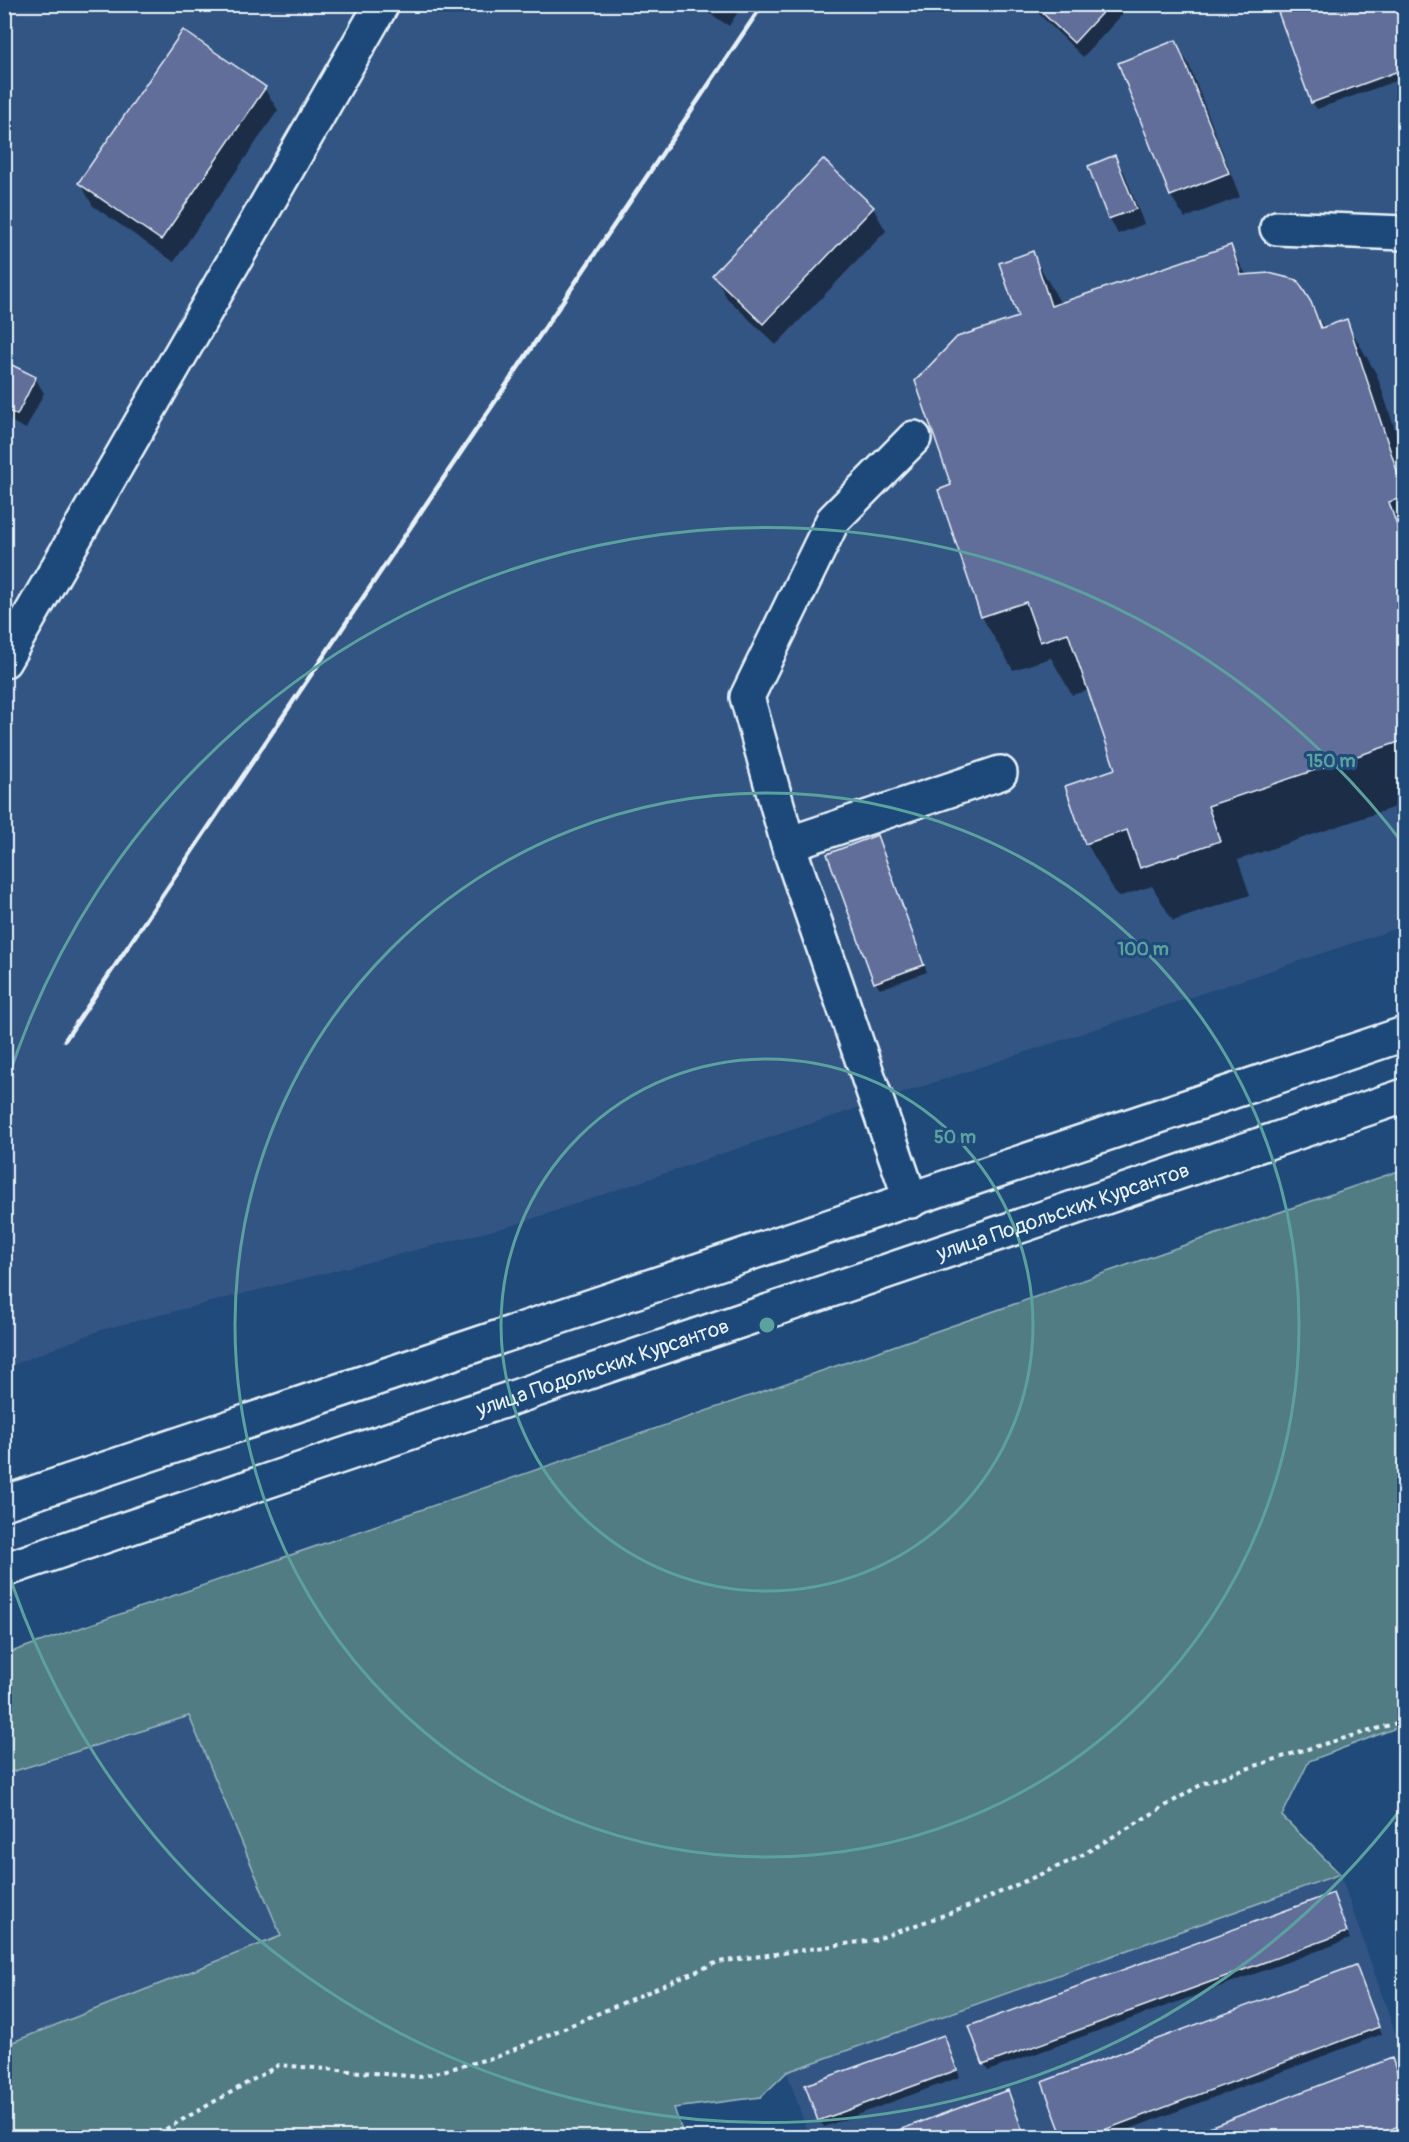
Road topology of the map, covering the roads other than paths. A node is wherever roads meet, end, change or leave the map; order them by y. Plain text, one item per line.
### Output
1 (382, 4) edge
2 (1277, 228) dead end
3 (1404, 233) edge
4 (914, 438) dead end
5 (4, 661) edge
6 (1000, 773) dead end
7 (788, 844) junction
8 (1404, 1034) edge
9 (1404, 1096) edge
10 (911, 1200) junction
11 (4, 1503) edge
12 (4, 1570) edge

1 - 5 main road
2 - 3 main road
4 - 7 main road
6 - 7 main road
7 - 10 main road
8 - 10 main road
9 - 12 main road, улица Подольских Курсантов
10 - 11 main road

